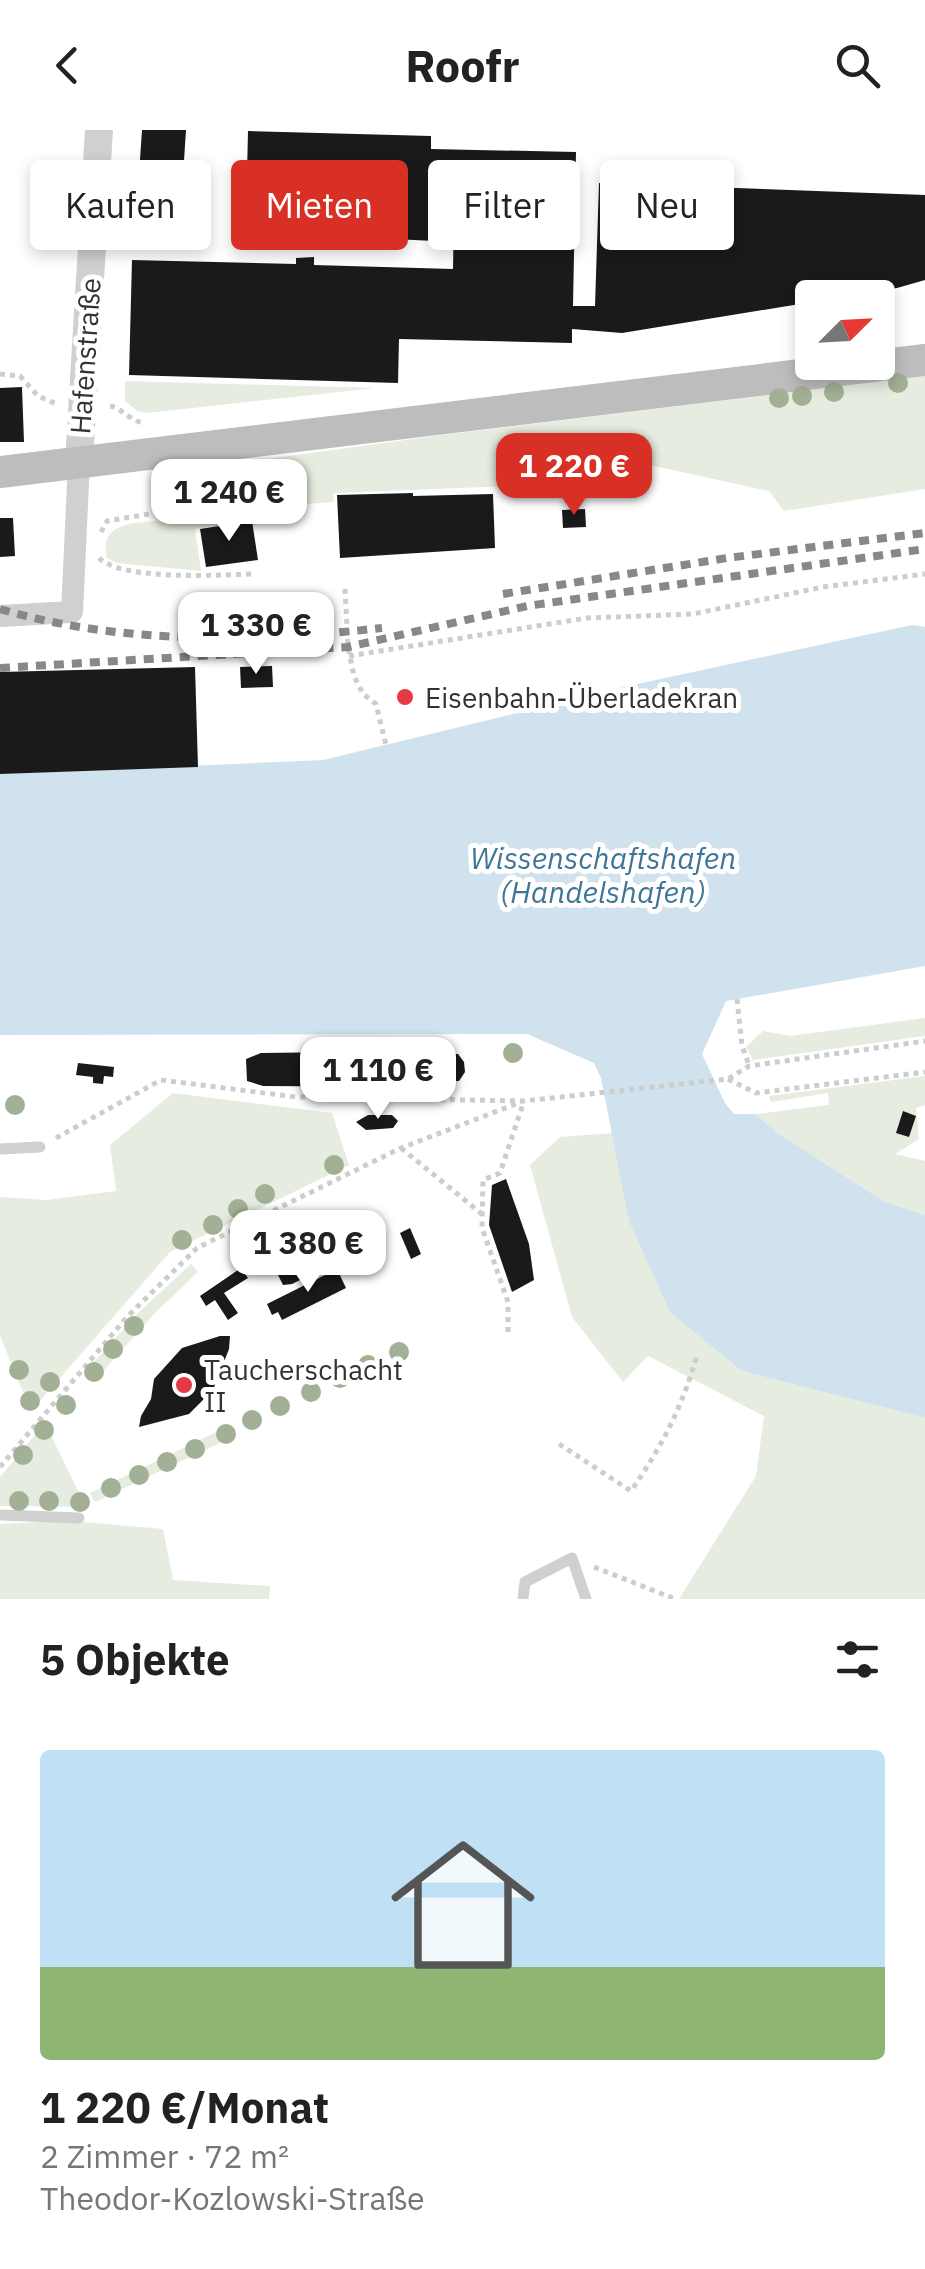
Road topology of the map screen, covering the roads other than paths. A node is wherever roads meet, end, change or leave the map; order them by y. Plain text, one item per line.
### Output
1 (99, 130) edge
2 (925, 360) edge
3 (79, 462) junction
4 (0, 472) edge
5 (0, 616) edge
6 (40, 1147) road end
7 (0, 1149) edge
8 (0, 1515) edge
9 (80, 1518) dead end
10 (523, 1599) edge
11 (586, 1599) edge

1 - 3 street, Hafenstraße
2 - 3 main road
3 - 4 main road
3 - 5 street
6 - 7 lane
8 - 9 lane
10 - 11 lane

